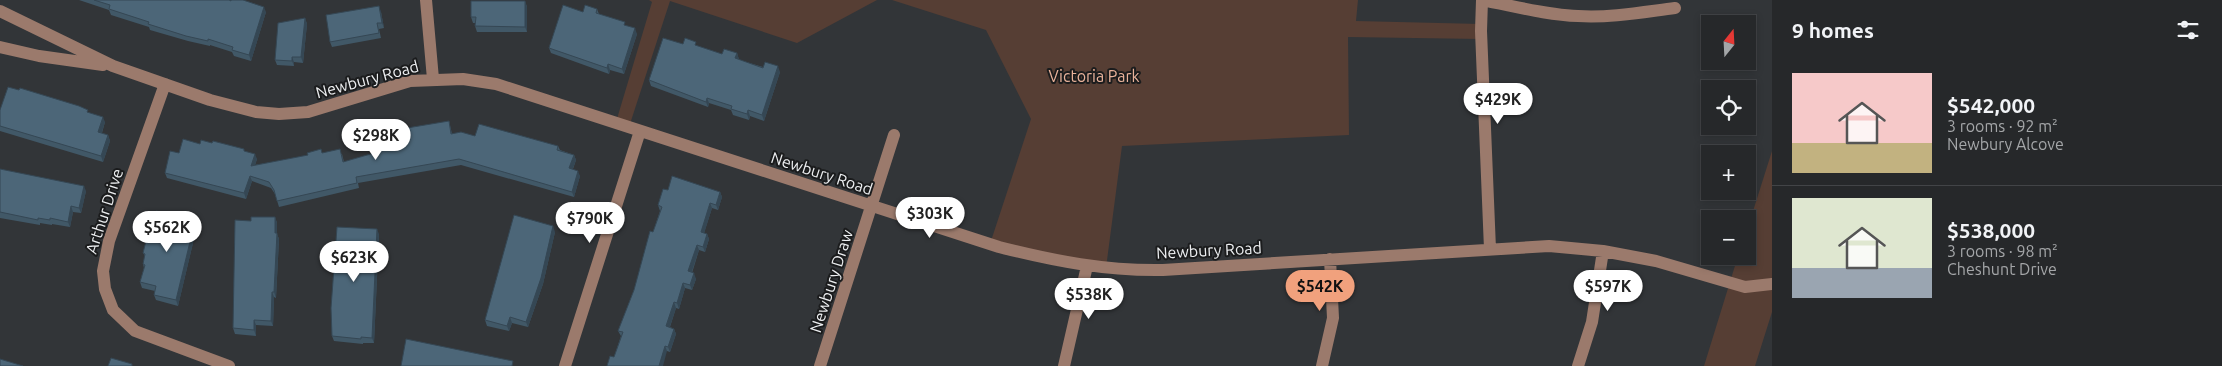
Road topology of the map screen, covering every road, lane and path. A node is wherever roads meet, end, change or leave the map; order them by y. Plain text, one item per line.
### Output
1 (426, 0) edge
2 (1482, 0) edge
3 (1674, 8) dead end
4 (0, 11) edge
5 (0, 47) edge
6 (113, 66) junction
7 (433, 79) junction
8 (165, 84) junction
9 (640, 131) junction
10 (894, 134) dead end
11 (872, 206) junction
12 (1490, 249) junction
13 (1603, 251) junction
14 (1330, 260) junction
15 (1086, 266) junction
16 (1772, 284) edge
17 (229, 366) edge
18 (565, 366) edge
19 (820, 366) edge
20 (1064, 366) edge
21 (1322, 366) edge
22 (1578, 366) edge

1 - 7 street
2 - 3 street
2 - 12 street
4 - 6 street, Newbury Road
5 - 6 street, Newbury Road
6 - 8 street, Newbury Road
7 - 8 street, Newbury Road
7 - 9 street, Newbury Road
8 - 17 street, Arthur Drive
9 - 11 street, Newbury Road
9 - 18 street
10 - 11 street, Newbury Draw
11 - 15 street, Newbury Road
11 - 19 street, Newbury Draw
12 - 13 street, Newbury Road
12 - 14 street, Newbury Road
13 - 16 street, Newbury Road
13 - 22 street
14 - 15 street, Newbury Road
14 - 21 street
15 - 20 street

